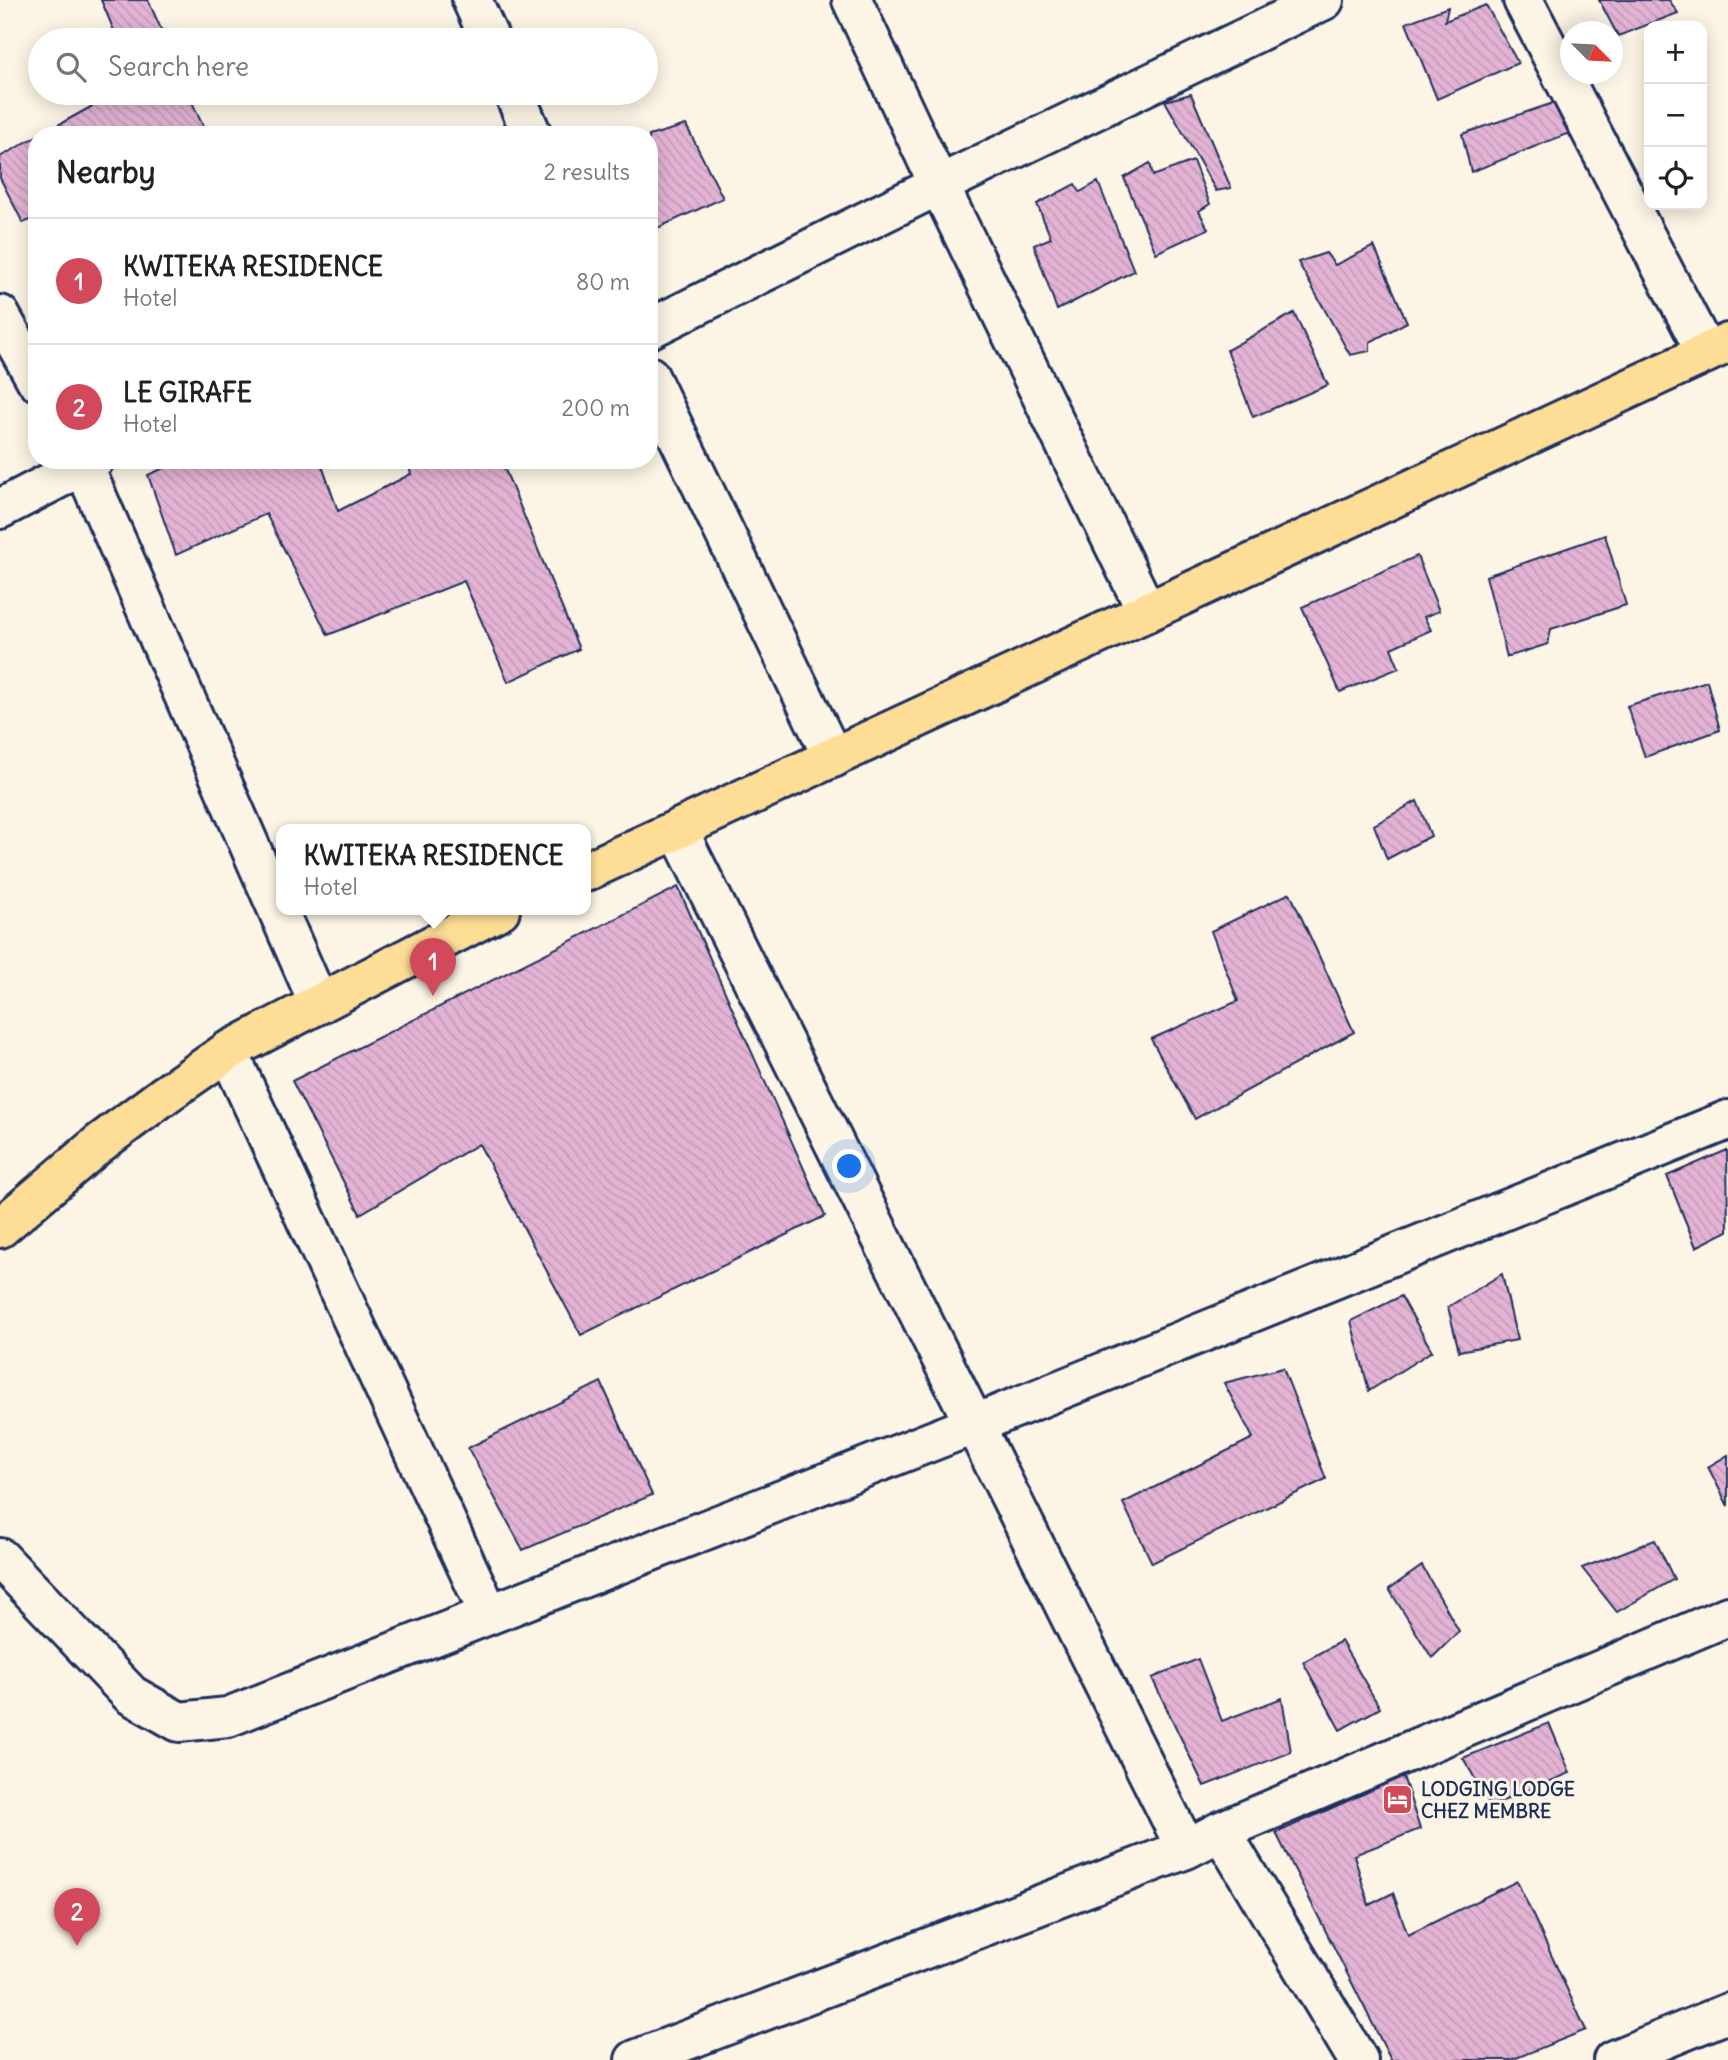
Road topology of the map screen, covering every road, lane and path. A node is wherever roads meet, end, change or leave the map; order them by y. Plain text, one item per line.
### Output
1 (472, 0) edge
2 (852, 0) edge
3 (1324, 0) edge
4 (1523, 0) edge
5 (485, 28) edge
6 (518, 105) edge
7 (528, 126) edge
8 (939, 186) junction
9 (0, 315) edge
10 (658, 325) edge
11 (1717, 348) edge
12 (28, 365) edge
13 (658, 395) edge
14 (73, 469) edge
15 (89, 469) edge
16 (0, 509) edge
17 (1147, 612) junction
18 (833, 758) junction
19 (678, 830) junction
20 (591, 869) edge
21 (276, 904) edge
22 (281, 915) edge
23 (489, 915) edge
24 (319, 1004) junction
25 (228, 1051) junction
26 (1728, 1120) edge
27 (0, 1228) edge
28 (973, 1425) junction
29 (0, 1558) edge
30 (489, 1614) junction
31 (1728, 1616) edge
32 (1222, 1831) junction
33 (1185, 1849) junction
34 (1728, 2013) edge
35 (635, 2060) edge
36 (1358, 2060) edge
37 (1613, 2060) edge

1 - 5 street
2 - 8 street
3 - 8 street
4 - 11 street
6 - 7 street
8 - 10 street
8 - 17 street
9 - 12 street
11 - 17 main road
13 - 18 street
14 - 16 street
15 - 21 street
17 - 18 main road
18 - 19 main road
19 - 20 main road
19 - 28 street
22 - 24 street
23 - 24 main road
24 - 25 main road
25 - 27 main road
25 - 30 street
26 - 28 street
28 - 30 street
28 - 33 street
29 - 30 street
31 - 32 street
32 - 33 street
32 - 36 street
33 - 35 street
34 - 37 street

